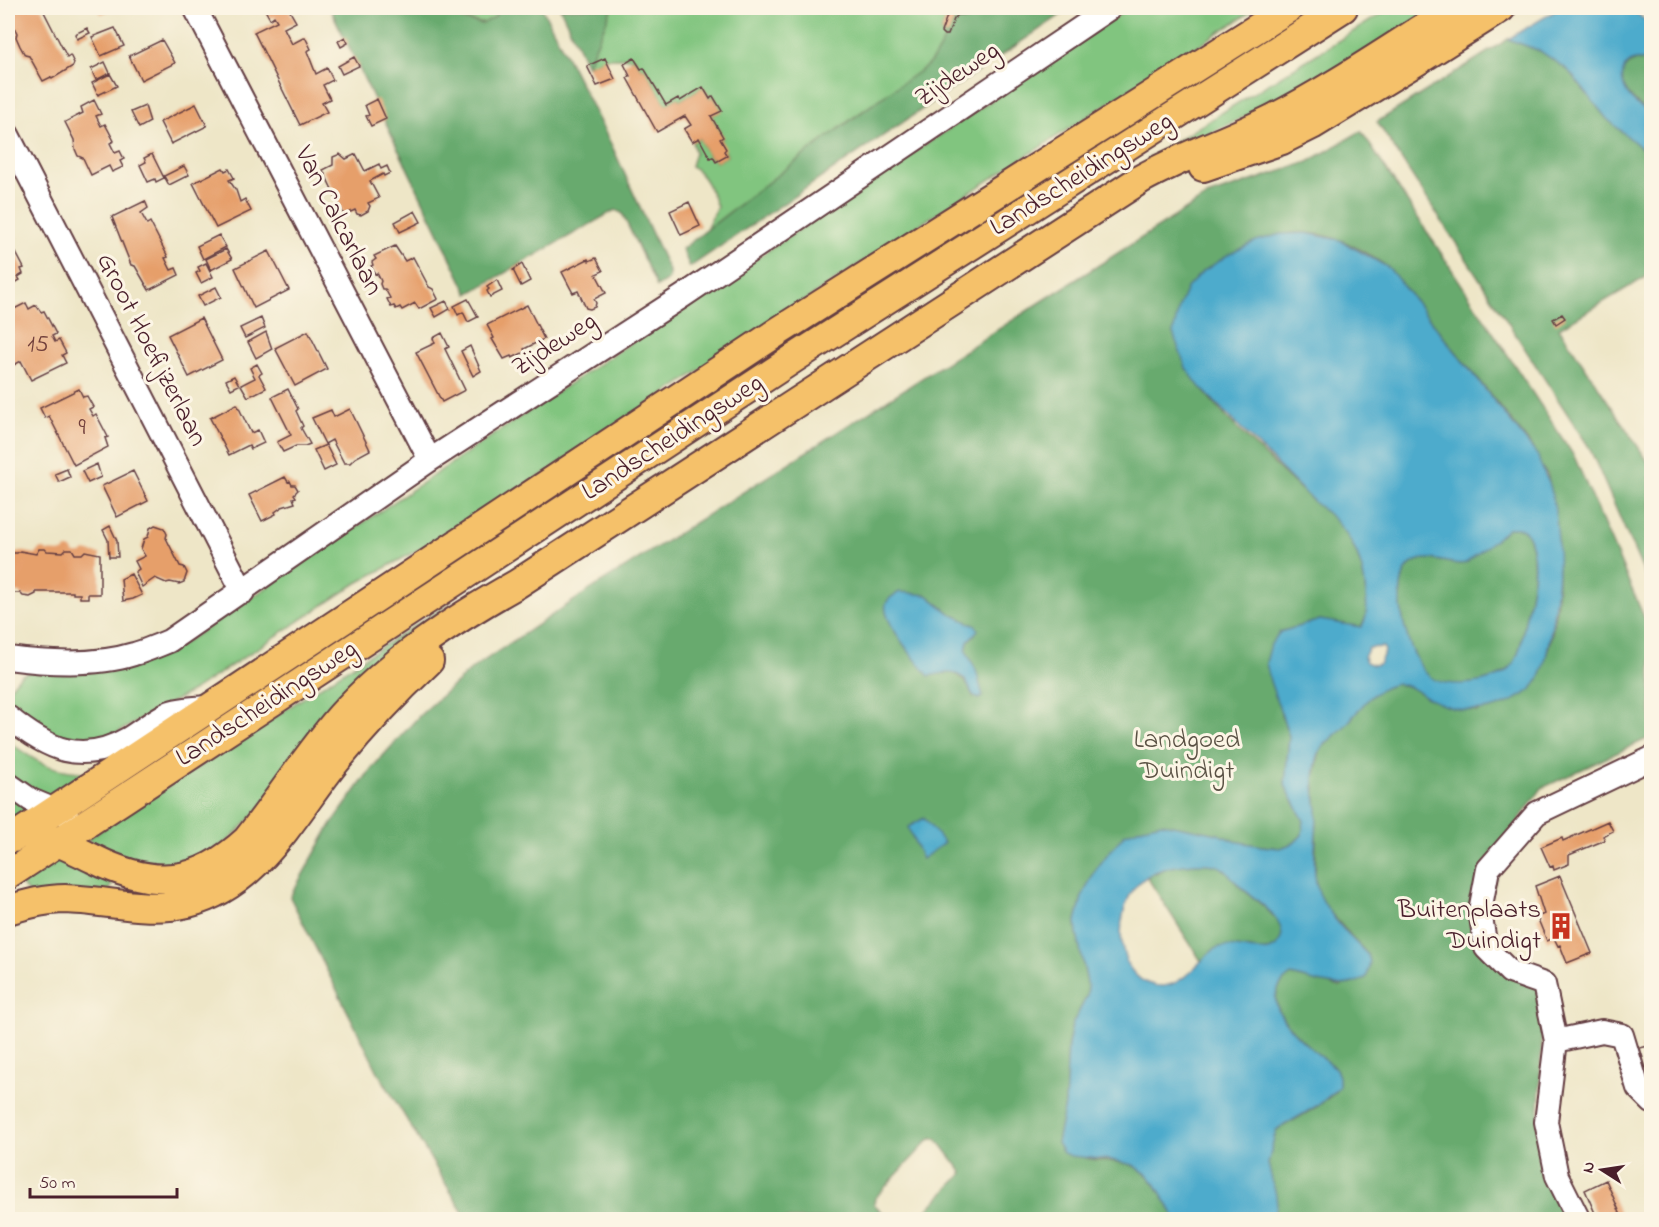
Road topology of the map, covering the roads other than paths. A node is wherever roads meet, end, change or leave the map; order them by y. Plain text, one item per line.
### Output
1 (195, 8) edge
2 (1110, 8) edge
3 (1289, 8) edge
4 (1343, 8) edge
5 (1455, 8) edge
6 (1501, 8) edge
7 (8, 135) edge
8 (1093, 211) junction
9 (430, 460) junction
10 (517, 584) junction
11 (243, 592) junction
12 (8, 658) edge
13 (209, 707) junction
14 (8, 717) edge
15 (1652, 758) edge
16 (8, 784) edge
17 (55, 811) junction
18 (98, 816) junction
19 (14, 837) edge
20 (58, 841) junction
21 (8, 875) edge
22 (8, 910) edge
23 (1556, 1041) junction
24 (1652, 1102) edge
25 (1579, 1220) edge

1 - 9 street, Van Calcarlaan
2 - 9 street, Zijdeweg
3 - 13 main road, Landscheidingsweg
4 - 18 main road, Landscheidingsweg
5 - 8 main road
6 - 8 main road
7 - 11 street, Groot Hoefijzerlaan
8 - 10 main road
9 - 11 street, Zijdeweg
10 - 20 main road
10 - 22 main road
11 - 12 street, Zijdeweg
13 - 14 street
13 - 17 main road, Landscheidingsweg
15 - 23 street
16 - 17 street
17 - 18 street
17 - 19 main road, Landscheidingsweg
18 - 20 main road, Landscheidingsweg
19 - 20 main road
20 - 21 main road, Landscheidingsweg
23 - 24 street
23 - 25 street

